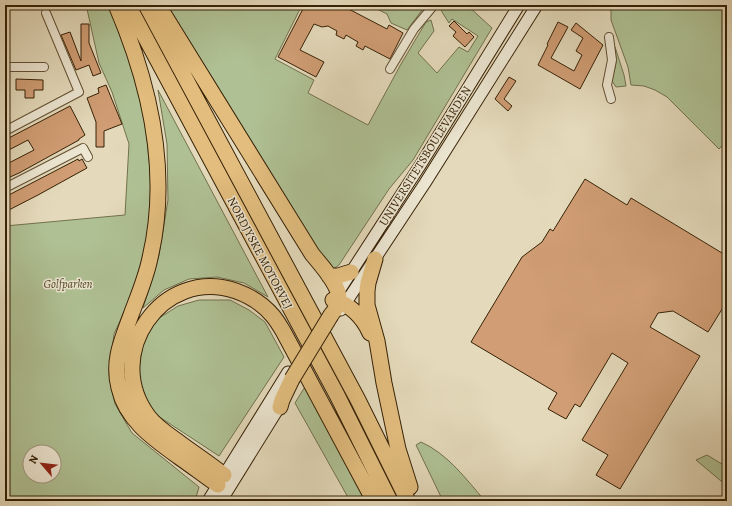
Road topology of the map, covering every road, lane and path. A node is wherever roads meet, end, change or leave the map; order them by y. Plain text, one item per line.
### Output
1 (116, 5) edge
2 (128, 5) edge
3 (146, 5) edge
4 (158, 5) edge
5 (434, 5) edge
6 (519, 5) edge
7 (536, 5) edge
8 (46, 13) dead end
9 (609, 37) dead end
10 (5, 67) edge
11 (44, 68) dead end
12 (390, 70) dead end
13 (611, 100) dead end
14 (5, 131) edge
15 (88, 157) dead end
16 (5, 188) edge
17 (375, 258) junction
18 (351, 272) junction
19 (329, 276) junction
20 (335, 306) junction
21 (379, 356) junction
22 (292, 378) junction
23 (280, 407) joint
24 (221, 480) junction
25 (208, 501) edge
26 (221, 501) edge
27 (374, 501) edge
28 (390, 501) edge
29 (408, 501) edge
30 (415, 501) edge

1 - 24 highway
2 - 28 highway, NORDJYSKE MOTORVEJ
3 - 29 highway, NORDJYSKE MOTORVEJ
4 - 19 highway
5 - 12 street
6 - 18 main road, UNIVERSITETSBOULEVARDEN
7 - 17 main road, UNIVERSITETSBOULEVARDEN
8 - 14 street
9 - 13 street
10 - 11 street
15 - 16 street
17 - 20 main road, UNIVERSITETSBOULEVARDEN
17 - 21 highway
18 - 19 highway
18 - 20 main road, UNIVERSITETSBOULEVARDEN
19 - 20 highway
20 - 21 highway
20 - 22 highway, bridge
21 - 30 highway
22 - 23 highway
22 - 24 main road
23 - 26 main road
24 - 25 main road
24 - 27 highway

